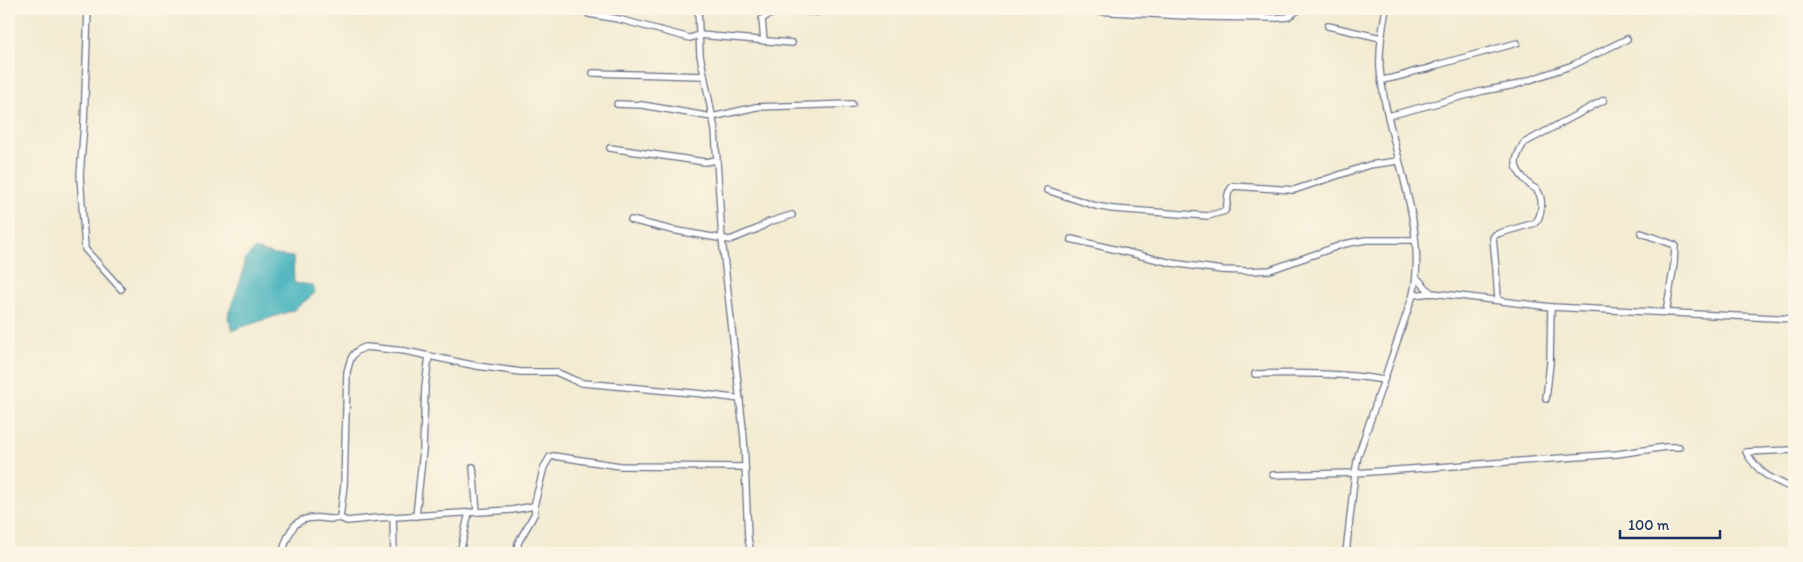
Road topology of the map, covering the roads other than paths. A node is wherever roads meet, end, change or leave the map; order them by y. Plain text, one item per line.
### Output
1 (88, 9) edge
2 (698, 9) edge
3 (1300, 9) edge
4 (1386, 9) edge
5 (1077, 10) edge
6 (818, 12) dead end
7 (589, 14) dead end
8 (1328, 26) dead end
9 (699, 35) junction
10 (1381, 38) junction
11 (1627, 39) dead end
12 (764, 41) junction
13 (792, 43) dead end
14 (1517, 43) dead end
15 (593, 73) dead end
16 (704, 76) junction
17 (1382, 80) junction
18 (1604, 100) dead end
19 (617, 104) dead end
20 (852, 104) dead end
21 (1388, 116) junction
22 (712, 117) junction
23 (610, 148) dead end
24 (717, 160) junction
25 (1398, 161) junction
26 (1047, 190) dead end
27 (792, 215) dead end
28 (631, 220) dead end
29 (1641, 233) dead end
30 (722, 239) junction
31 (1070, 240) dead end
32 (1414, 240) junction
33 (1416, 277) junction
34 (121, 289) dead end
35 (1431, 293) junction
36 (1413, 295) junction
37 (1498, 300) junction
38 (1551, 307) junction
39 (1666, 313) junction
40 (1794, 319) edge
41 (430, 356) junction
42 (1255, 374) dead end
43 (1384, 380) junction
44 (740, 399) junction
45 (1546, 399) dead end
46 (1679, 447) dead end
47 (1794, 450) edge
48 (474, 467) dead end
49 (745, 467) junction
50 (1355, 473) junction
51 (1273, 475) dead end
52 (1794, 490) edge
53 (534, 506) junction
54 (470, 512) junction
55 (477, 512) junction
56 (416, 516) junction
57 (340, 518) junction
58 (393, 518) junction
59 (282, 553) edge
60 (394, 553) edge
61 (460, 553) edge
62 (517, 553) edge
63 (751, 553) edge
64 (1346, 553) edge

1 - 34 street
2 - 9 street
3 - 5 street
4 - 10 street
6 - 12 street
7 - 9 street
8 - 10 street
9 - 12 street
9 - 16 street
10 - 17 street
11 - 21 street
12 - 13 street
14 - 17 street
15 - 16 street
16 - 22 street
17 - 21 street
18 - 37 street
19 - 22 street
20 - 22 street
21 - 25 street
22 - 24 street
23 - 24 street
24 - 30 street
25 - 26 street
25 - 32 street
27 - 30 street
28 - 30 street
29 - 39 street
30 - 44 street
31 - 32 street
32 - 33 street
33 - 35 street
33 - 36 street
35 - 36 street
35 - 37 street
36 - 43 street
37 - 38 street
38 - 39 street
38 - 45 street
39 - 40 street
41 - 44 street
41 - 56 street
41 - 57 street
42 - 43 street
43 - 50 street
44 - 49 street
46 - 50 street
47 - 52 street
48 - 55 street
49 - 53 street
49 - 63 street
50 - 51 street
50 - 64 street
53 - 55 street
53 - 62 street
54 - 55 street
54 - 56 street
54 - 61 street
56 - 58 street
57 - 58 street
57 - 59 street
58 - 60 street

